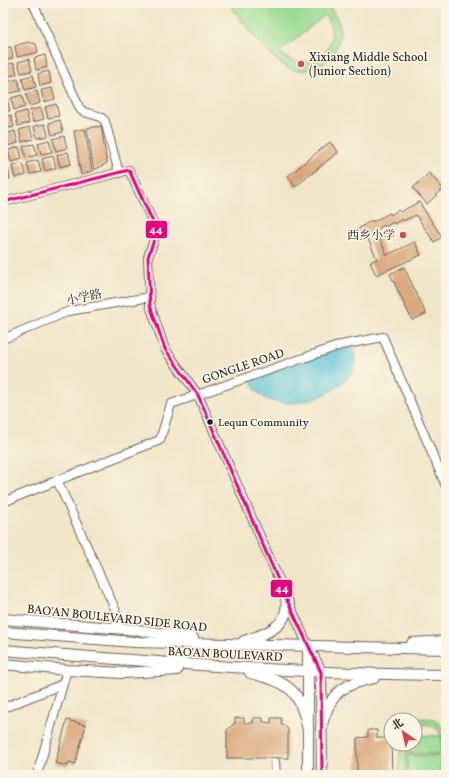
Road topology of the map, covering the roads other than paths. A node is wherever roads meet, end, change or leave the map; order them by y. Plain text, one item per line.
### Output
1 (33, 3) edge
2 (119, 173) junction
3 (3, 202) edge
4 (150, 297) junction
5 (3, 339) edge
6 (198, 395) junction
7 (57, 480) junction
8 (446, 486) edge
9 (3, 502) edge
10 (286, 598) junction
11 (3, 618) edge
12 (119, 629) junction
13 (3, 632) edge
14 (446, 640) edge
15 (232, 643) junction
16 (308, 646) junction
17 (340, 647) junction
18 (446, 649) edge
19 (3, 650) edge
20 (3, 664) edge
21 (220, 667) junction
22 (67, 670) junction
23 (307, 672) junction
24 (321, 672) junction
25 (391, 674) junction
26 (446, 675) edge
27 (446, 680) edge
28 (63, 684) junction
29 (3, 708) edge
30 (321, 728) junction
31 (308, 730) junction
32 (276, 762) dead end
33 (37, 775) edge
34 (276, 775) edge
35 (308, 775) edge
36 (322, 775) edge

1 - 2 street
2 - 3 street
2 - 4 street
4 - 5 street, 小学路
4 - 6 street
6 - 7 street, GONGLE ROAD
6 - 8 street, GONGLE ROAD
6 - 10 street
7 - 9 street, GONGLE ROAD
7 - 12 street
10 - 15 main road
10 - 16 street
11 - 12 main road, BAO'AN BOULEVARD SIDE ROAD
12 - 15 main road, BAO'AN BOULEVARD SIDE ROAD
13 - 15 main road, BAO'AN BOULEVARD
14 - 17 main road
15 - 16 main road, BAO'AN BOULEVARD
16 - 17 main road, BAO'AN BOULEVARD
16 - 23 main road
16 - 24 main road
17 - 18 main road, BAO'AN BOULEVARD
19 - 21 main road, BAO'AN BOULEVARD
20 - 22 main road
21 - 22 main road
21 - 23 main road, BAO'AN BOULEVARD
21 - 31 main road
22 - 28 street
23 - 24 main road, BAO'AN BOULEVARD
23 - 31 main road
24 - 25 main road, BAO'AN BOULEVARD
24 - 30 main road
25 - 26 main road, BAO'AN BOULEVARD
25 - 27 main road
25 - 30 main road
28 - 29 street
28 - 33 street
30 - 36 main road
31 - 35 main road
32 - 34 street

